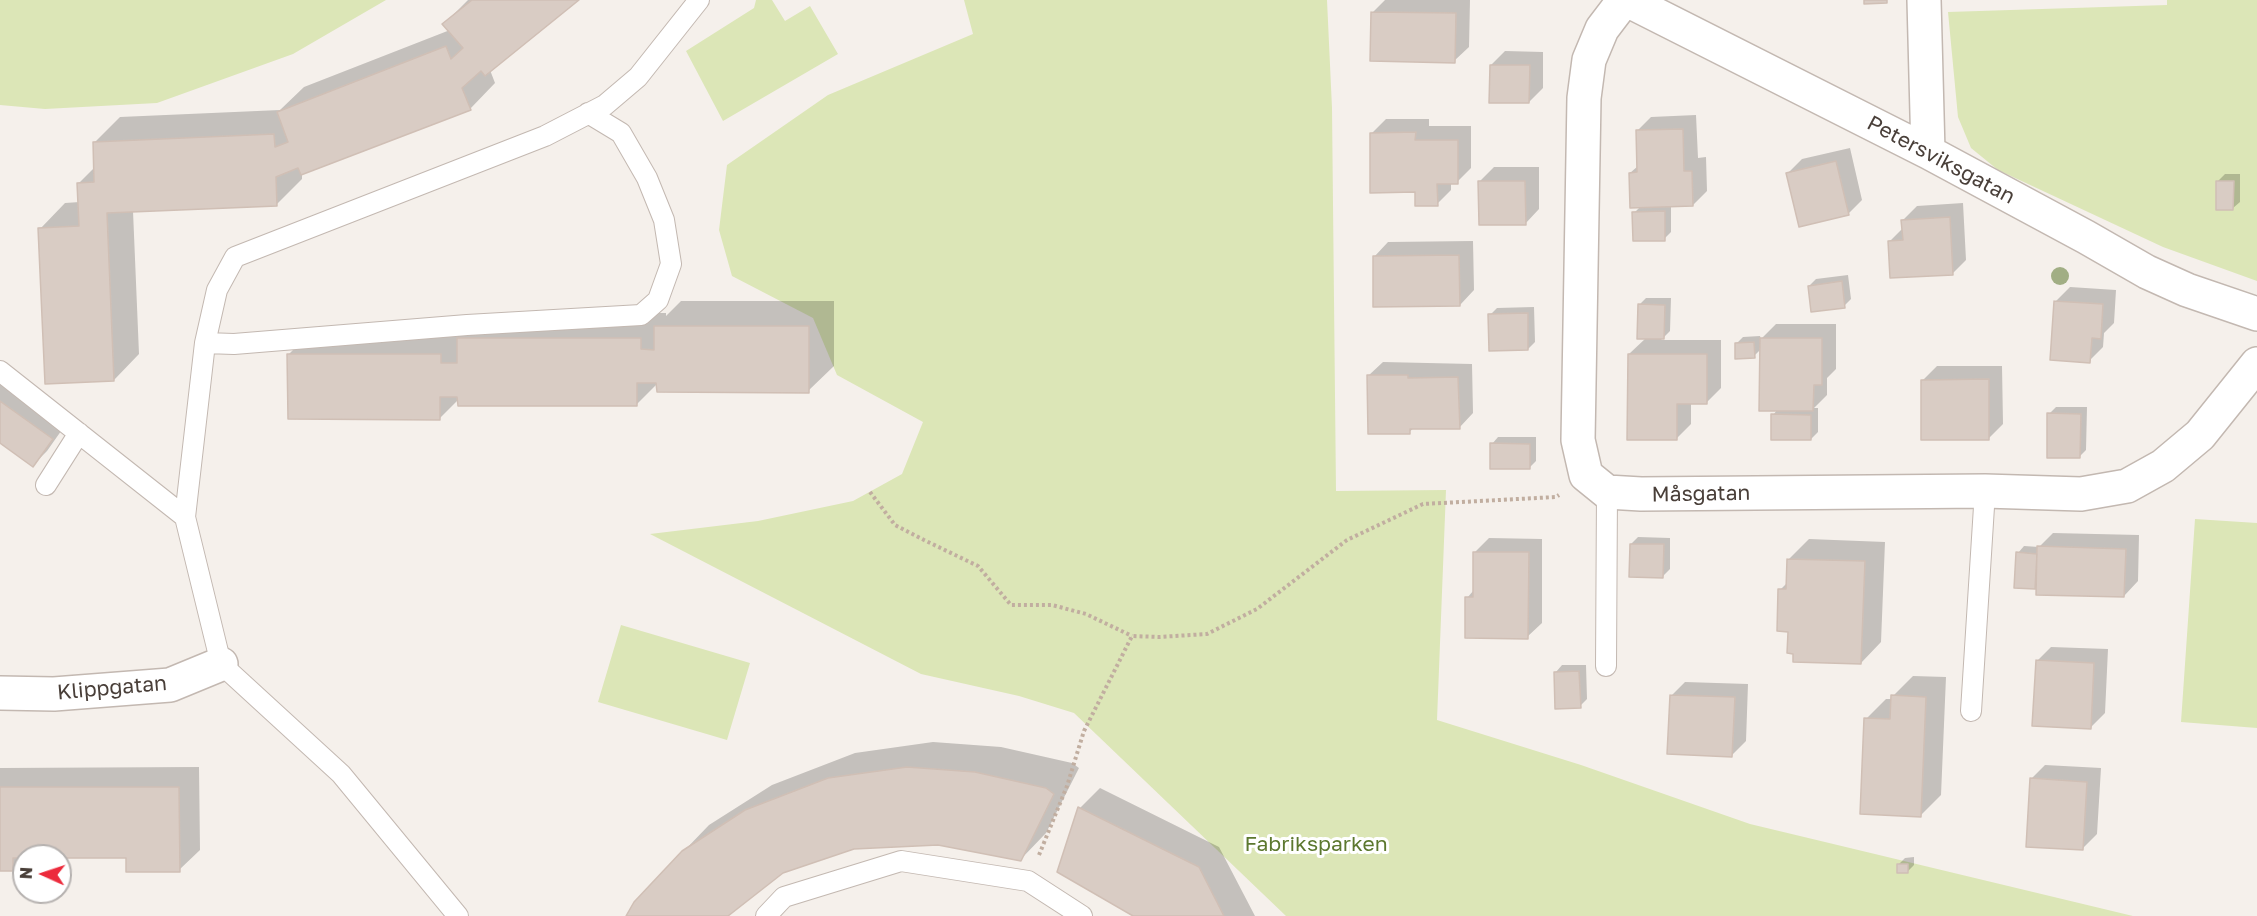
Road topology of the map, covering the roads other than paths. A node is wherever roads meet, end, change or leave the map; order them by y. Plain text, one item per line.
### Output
1 (699, 0) edge
2 (1625, 0) edge
3 (1923, 0) edge
4 (588, 113) junction
5 (1928, 152) junction
6 (2257, 314) edge
7 (205, 344) junction
8 (2257, 364) edge
9 (0, 371) edge
10 (79, 433) junction
11 (1597, 484) junction
12 (46, 485) dead end
13 (1985, 491) junction
14 (185, 517) junction
15 (221, 664) junction
16 (1606, 666) dead end
17 (0, 693) edge
18 (1971, 711) dead end
19 (458, 916) edge
20 (766, 916) edge
21 (1082, 916) edge

1 - 4 lane
2 - 5 street, Petersviksgatan
2 - 11 street
3 - 5 street
4 - 7 lane
4 - 7 lane
5 - 6 street, Petersviksgatan
7 - 14 lane
8 - 13 street, Måsgatan
9 - 10 lane
10 - 12 lane
10 - 14 lane
11 - 13 street, Måsgatan
11 - 16 lane
13 - 18 lane
14 - 15 lane
15 - 17 street, Klippgatan
15 - 19 lane
20 - 21 lane

